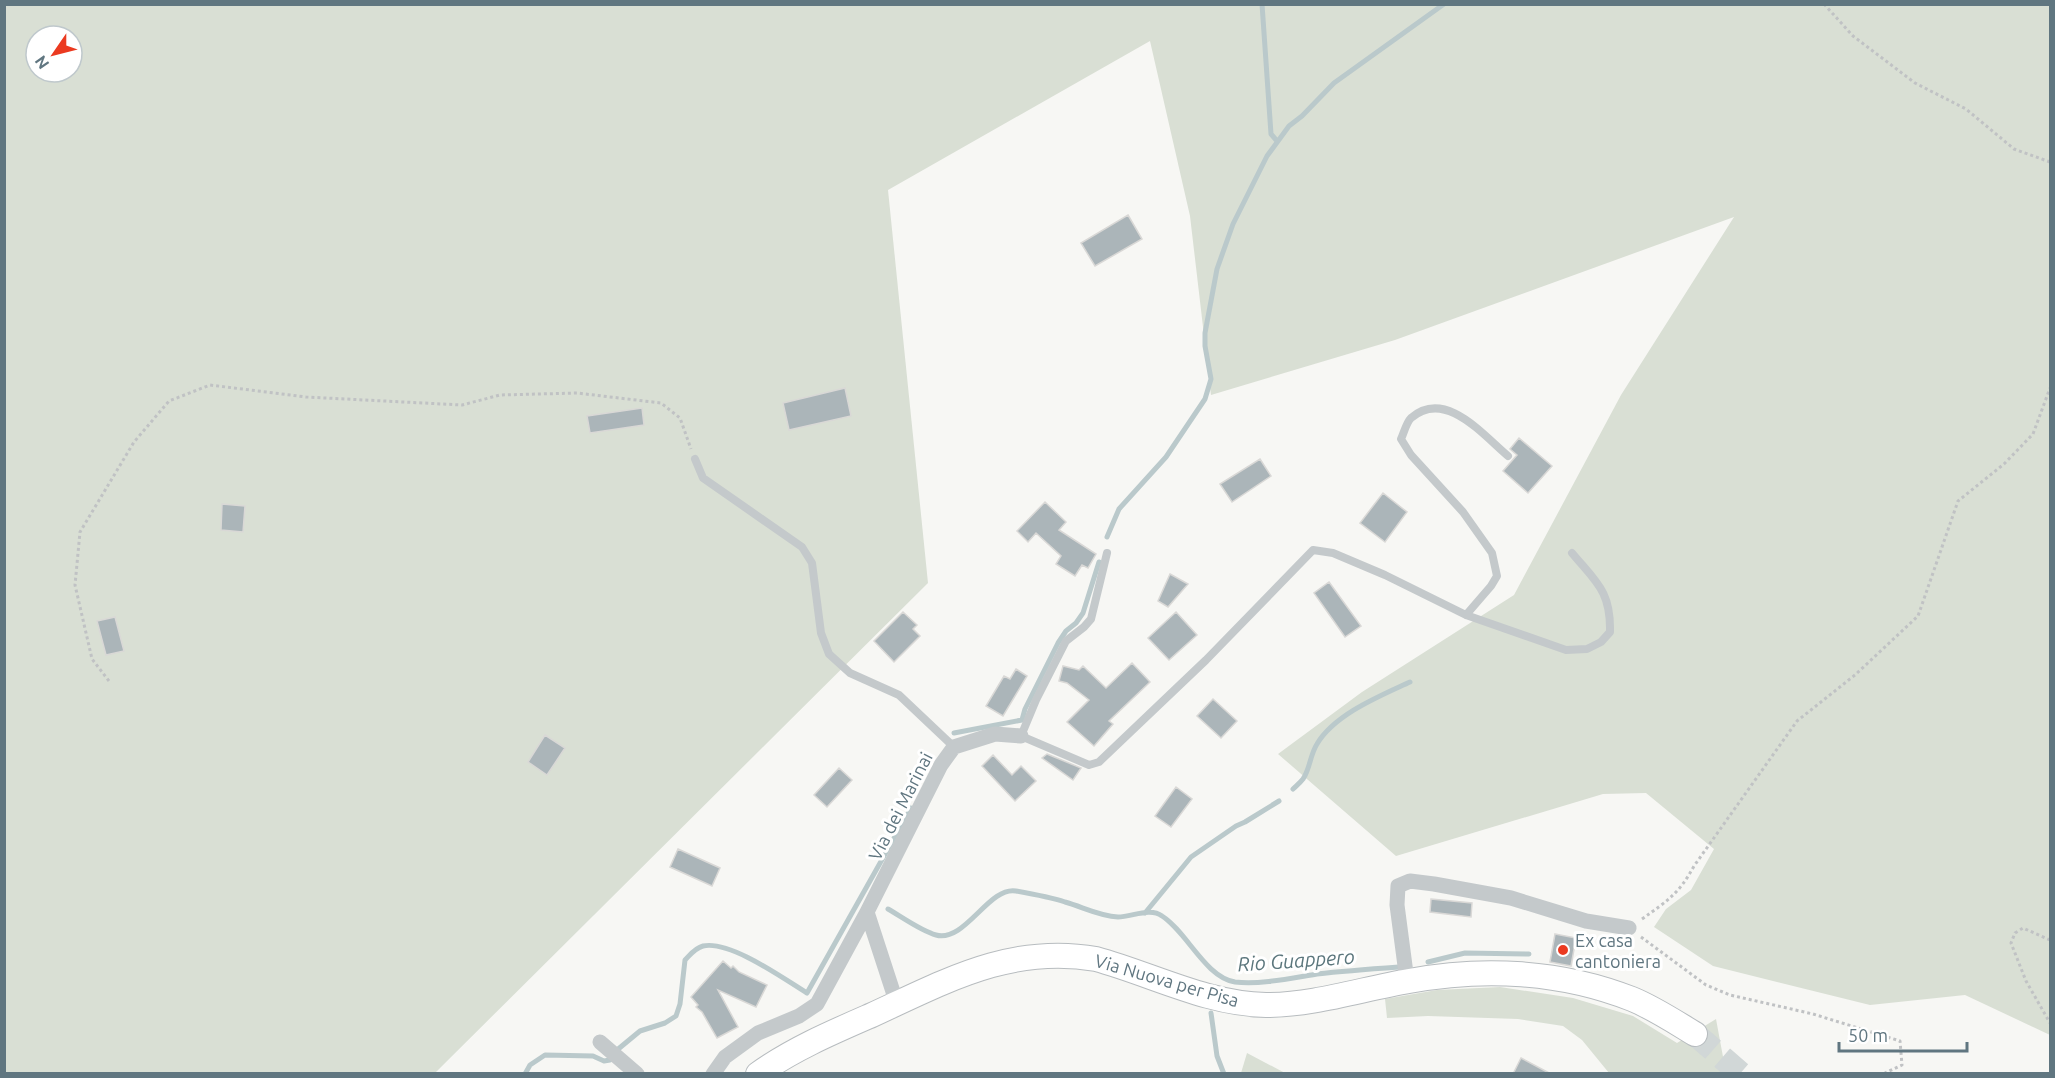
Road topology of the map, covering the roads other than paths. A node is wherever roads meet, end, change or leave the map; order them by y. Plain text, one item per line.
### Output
1 (1509, 456) dead end
2 (694, 459) road end
3 (1107, 553) dead end
4 (1572, 553) dead end
5 (1466, 615) junction
6 (1021, 736) junction
7 (954, 747) junction
8 (867, 912) junction
9 (1629, 928) road end
10 (1407, 981) junction
11 (897, 1004) junction
12 (1695, 1034) tunnel mouth
13 (600, 1042) dead end
14 (637, 1074) edge
15 (713, 1074) edge
16 (758, 1074) edge

1 - 5 lane
2 - 7 lane
3 - 6 lane
4 - 5 lane
5 - 6 lane
6 - 7 street, Via dei Marinai
7 - 8 street, Via dei Marinai
8 - 11 street
8 - 15 street, Via dei Marinai
9 - 10 street
10 - 11 main road, Via Nuova per Pisa
10 - 12 main road, Via Nuova per Pisa
11 - 16 main road, Via Nuova per Pisa
13 - 14 street

